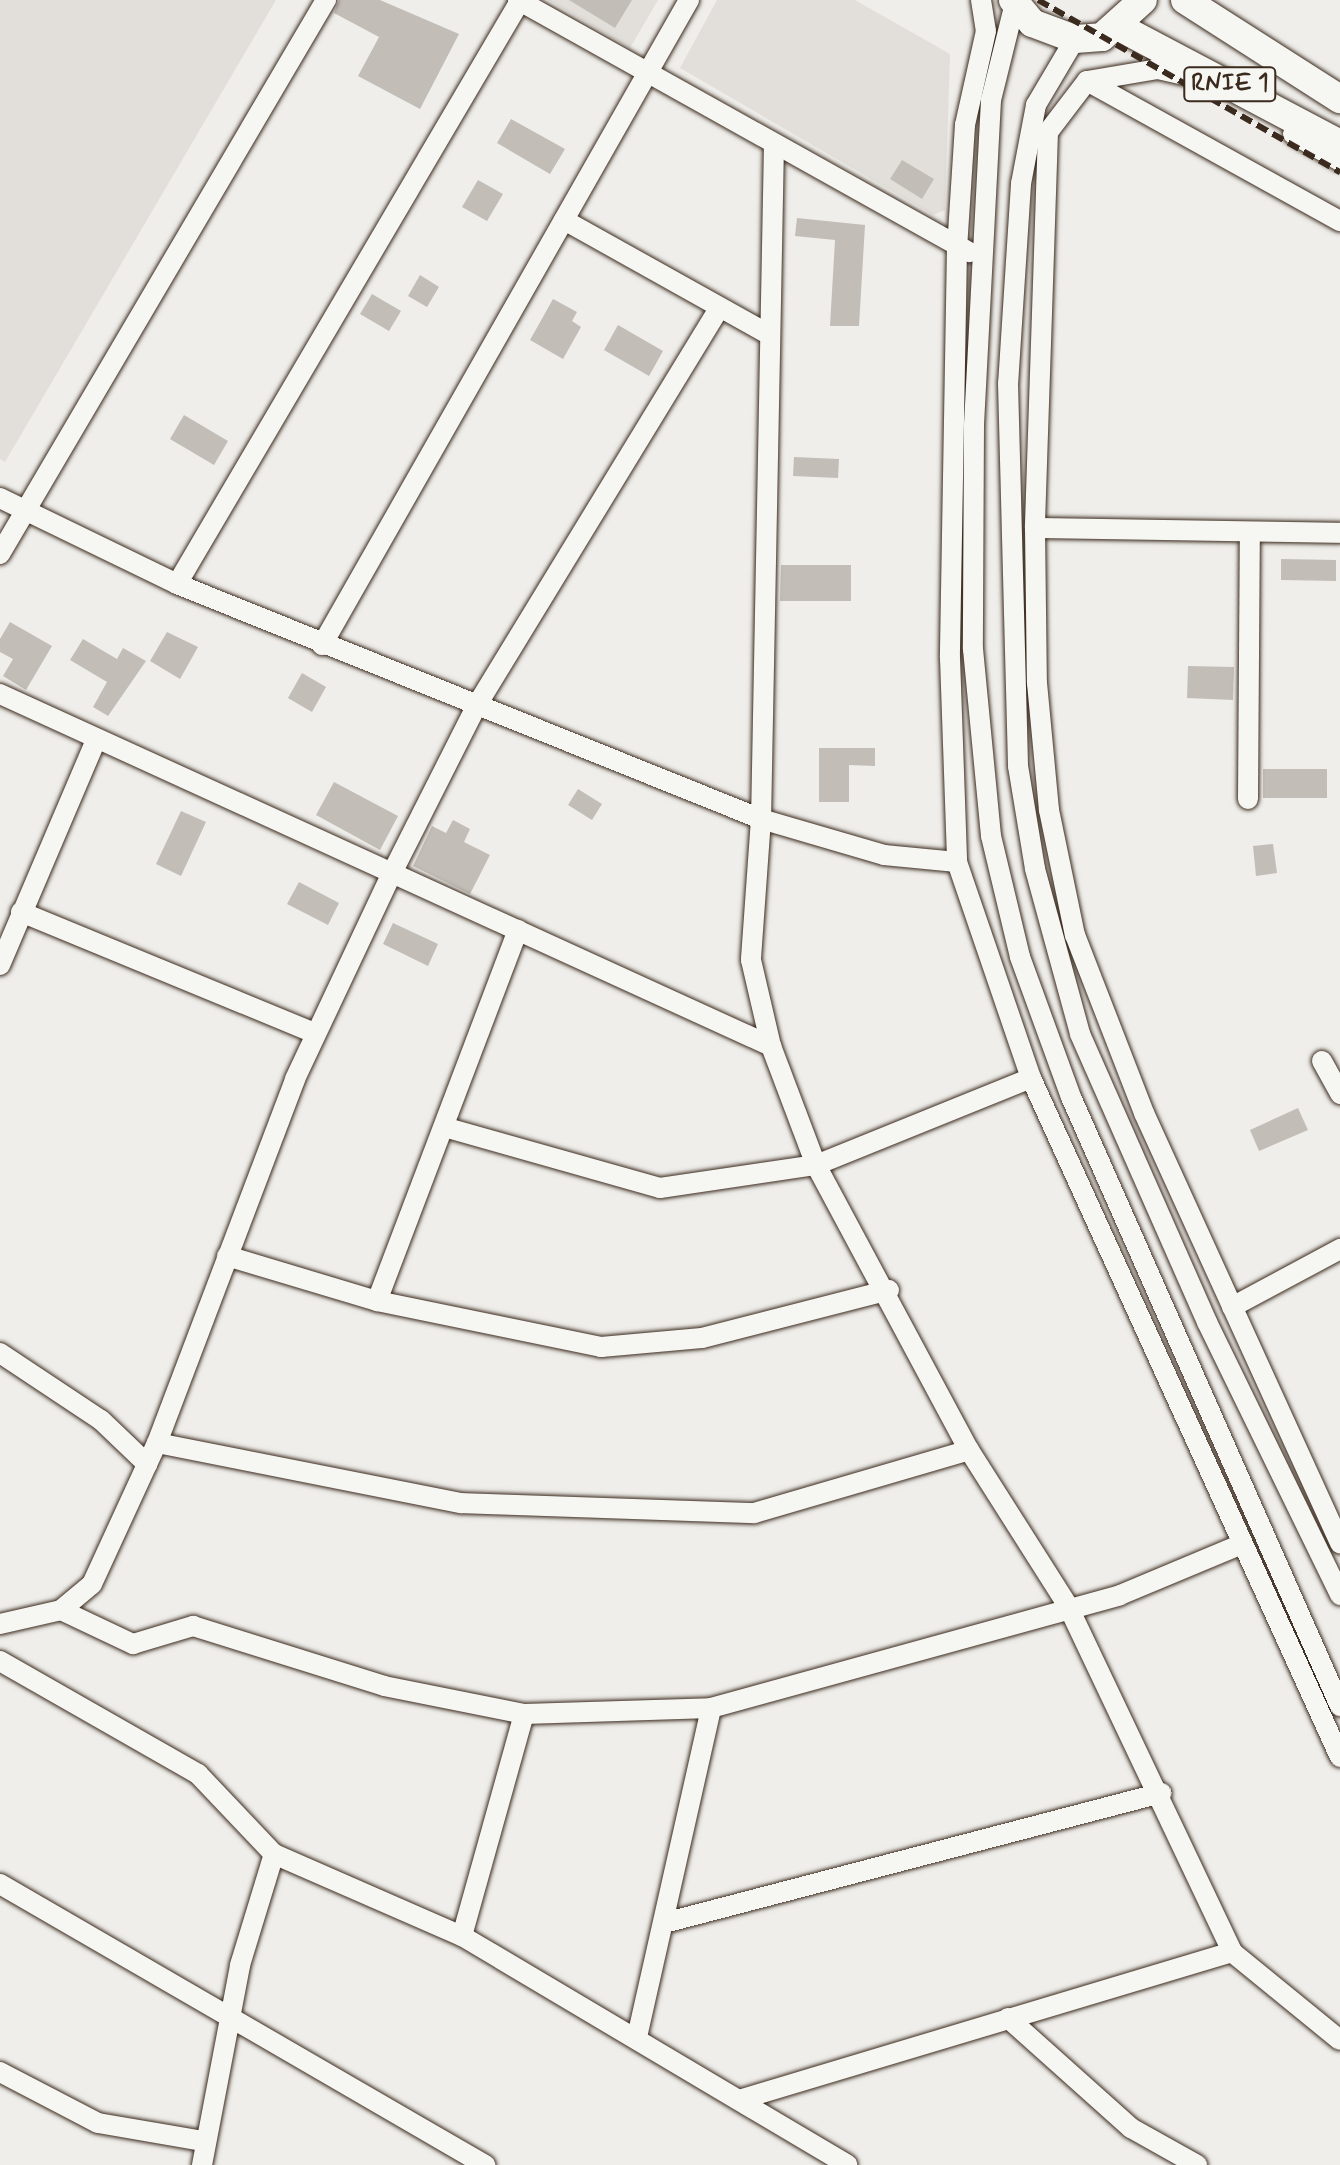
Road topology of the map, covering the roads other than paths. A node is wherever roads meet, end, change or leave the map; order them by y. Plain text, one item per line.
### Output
1 (326, 0) edge
2 (519, 0) edge
3 (689, 0) edge
4 (981, 0) edge
5 (1143, 0) edge
6 (1185, 0) edge
7 (1014, 2) edge
8 (1119, 27) junction
9 (1075, 39) junction
10 (647, 73) junction
11 (1087, 81) junction
12 (1340, 99) edge
13 (774, 144) junction
14 (1340, 144) edge
15 (1340, 161) edge
16 (564, 220) junction
17 (1340, 221) edge
18 (957, 248) junction
19 (980, 256) junction
20 (719, 308) junction
21 (766, 333) junction
22 (0, 498) edge
23 (25, 512) junction
24 (1035, 528) junction
25 (1250, 532) junction
26 (1340, 533) edge
27 (0, 554) edge
28 (177, 584) junction
29 (322, 645) junction
30 (0, 694) edge
31 (477, 705) junction
32 (96, 740) junction
33 (1248, 799) dead end
34 (761, 819) junction
35 (957, 862) junction
36 (392, 873) junction
37 (21, 912) junction
38 (518, 930) junction
39 (0, 965) edge
40 (315, 1033) junction
41 (771, 1046) junction
42 (1322, 1061) dead end
43 (1031, 1078) junction
44 (1340, 1094) edge
45 (444, 1127) junction
46 (816, 1165) junction
47 (1340, 1249) edge
48 (227, 1256) junction
49 (889, 1290) junction
50 (377, 1301) junction
51 (1232, 1307) junction
52 (0, 1353) edge
53 (157, 1443) junction
54 (969, 1450) junction
55 (147, 1464) junction
56 (1340, 1543) edge
57 (1242, 1544) junction
58 (1340, 1595) edge
59 (1068, 1606) junction
60 (61, 1610) junction
61 (0, 1624) edge
62 (0, 1661) edge
63 (1340, 1706) edge
64 (711, 1708) junction
65 (524, 1714) junction
66 (1340, 1757) edge
67 (1161, 1793) junction
68 (274, 1854) junction
69 (0, 1884) edge
70 (668, 1922) junction
71 (462, 1936) junction
72 (1232, 1952) junction
73 (232, 2012) junction
74 (1008, 2018) junction
75 (637, 2037) junction
76 (1340, 2040) edge
77 (0, 2072) edge
78 (742, 2099) junction
79 (203, 2141) junction
80 (202, 2165) edge
81 (485, 2165) edge
82 (847, 2165) edge
83 (1197, 2165) edge

1 - 23 street
2 - 10 street
2 - 28 street
3 - 10 street
4 - 18 street
5 - 8 highway
6 - 12 highway, RNIE 1
7 - 9 highway
7 - 19 street
8 - 9 highway
8 - 14 highway, RNIE 1
9 - 58 street
10 - 13 street
10 - 16 street
11 - 15 street
11 - 17 street
11 - 24 street
13 - 18 street
13 - 21 street
16 - 20 street
16 - 29 street
18 - 19 street
18 - 35 street
19 - 63 street
20 - 21 street
20 - 31 street
21 - 34 street
22 - 23 street
23 - 27 street
23 - 28 street
24 - 25 street
24 - 51 street
25 - 26 street
25 - 33 street
28 - 29 street
29 - 31 street
30 - 32 street
31 - 34 street
31 - 36 street
32 - 36 street
32 - 37 street
34 - 35 street
34 - 41 street
35 - 43 street
36 - 38 street
36 - 40 street
37 - 39 street
37 - 40 street
38 - 41 street
38 - 45 street
40 - 48 street
41 - 46 street
42 - 44 street
43 - 46 street
43 - 57 street
45 - 46 street
45 - 50 street
46 - 49 street
47 - 51 street
48 - 50 street
48 - 53 street
49 - 50 street
49 - 54 street
51 - 56 street
52 - 55 street
53 - 54 street
53 - 55 street
54 - 59 street
55 - 60 street
57 - 59 street
57 - 66 street
59 - 64 street
59 - 67 street
60 - 61 street
60 - 65 street
62 - 68 street
64 - 65 street
64 - 70 street
65 - 71 street
67 - 70 street
67 - 72 street
68 - 71 street
68 - 73 street
69 - 73 street
70 - 75 street
71 - 75 street
72 - 74 street
72 - 76 street
73 - 79 street
73 - 81 street
74 - 78 street
74 - 83 street
75 - 78 street
77 - 79 street
78 - 82 street
79 - 80 street

